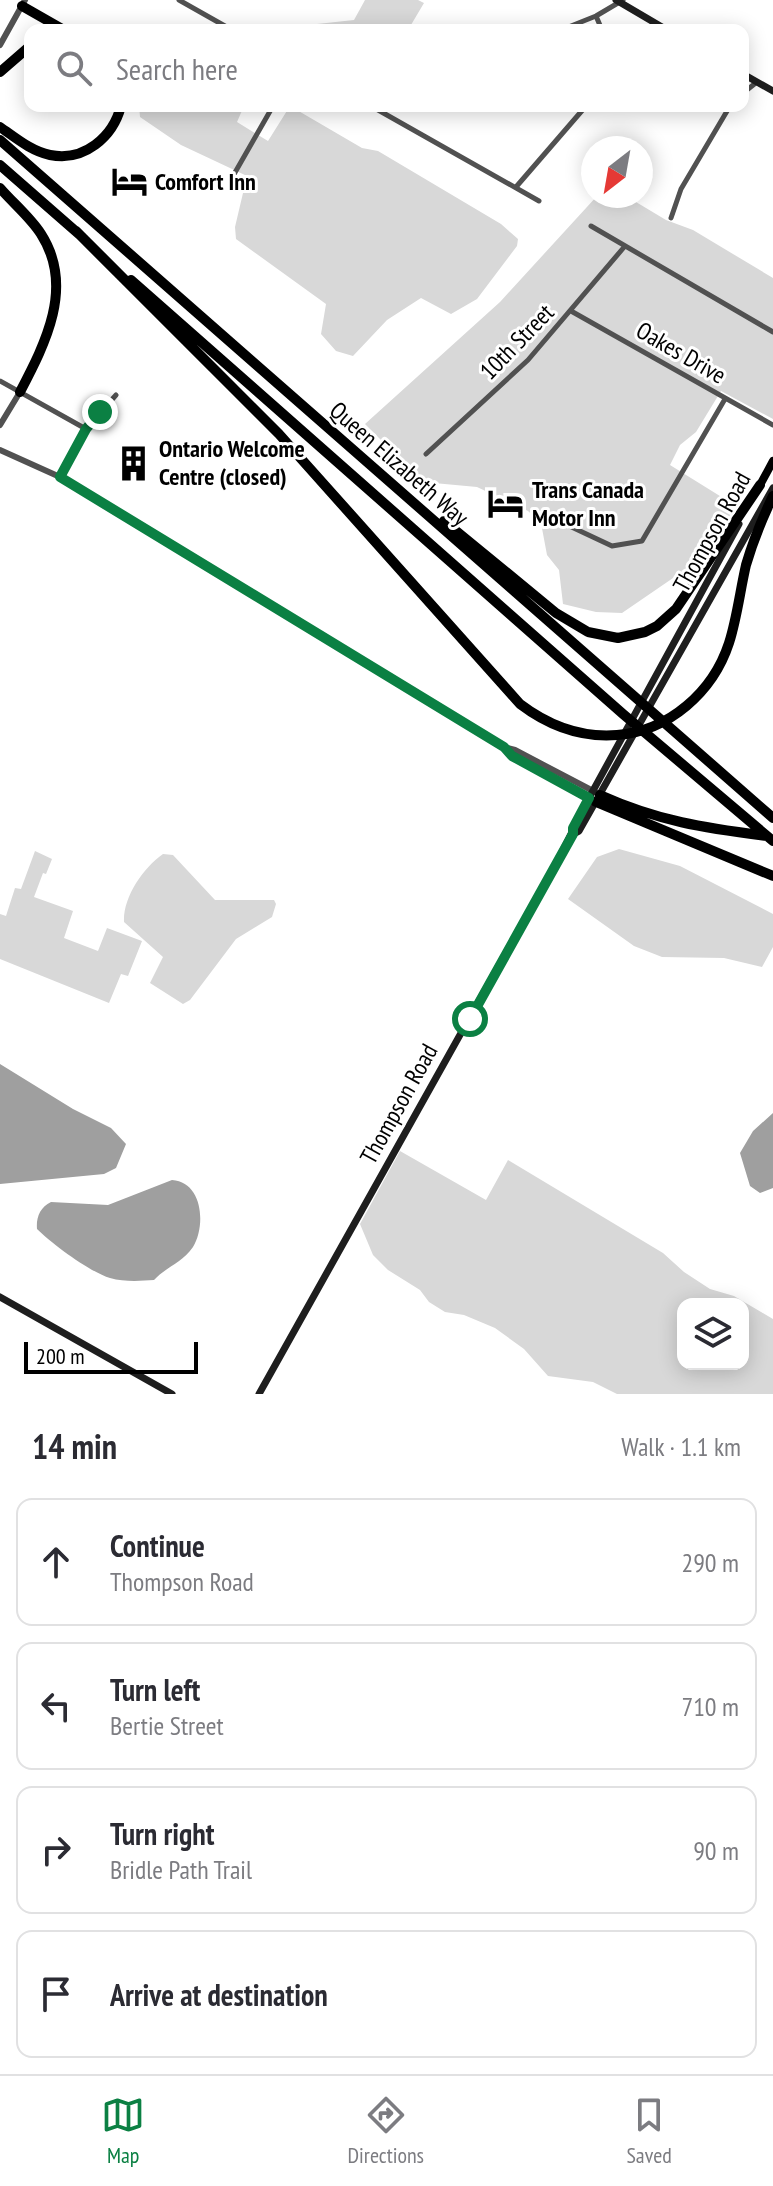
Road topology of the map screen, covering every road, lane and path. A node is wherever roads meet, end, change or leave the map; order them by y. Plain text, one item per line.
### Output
1 (179, 0) edge
2 (620, 1) edge
3 (24, 3) edge
4 (596, 16) junction
5 (55, 24) edge
6 (221, 24) edge
7 (576, 24) edge
8 (599, 24) edge
9 (657, 24) edge
10 (0, 45) edge
11 (24, 51) edge
12 (0, 72) edge
13 (749, 77) edge
14 (757, 82) junction
15 (749, 88) edge
16 (773, 91) edge
17 (118, 112) edge
18 (270, 112) edge
19 (384, 112) edge
20 (581, 112) edge
21 (726, 112) edge
22 (0, 127) edge
23 (0, 140) edge
24 (0, 165) edge
25 (233, 176) dead end
26 (516, 187) junction
27 (0, 188) edge
28 (539, 201) dead end
29 (671, 218) dead end
30 (591, 226) dead end
31 (76, 231) junction
32 (625, 246) junction
33 (571, 311) junction
34 (773, 332) edge
35 (0, 381) edge
36 (20, 392) junction
37 (116, 395) dead end
38 (725, 399) junction
39 (0, 425) edge
40 (773, 425) edge
41 (86, 429) junction
42 (0, 450) edge
43 (426, 454) dead end
44 (773, 461) edge
45 (372, 468) junction
46 (60, 477) junction
47 (760, 485) junction
48 (773, 488) edge
49 (773, 496) edge
50 (563, 523) dead end
51 (594, 796) junction
52 (773, 818) edge
53 (773, 839) edge
54 (773, 876) edge
55 (0, 1297) edge
56 (172, 1394) edge
57 (259, 1394) edge

1 - 6 street
2 - 4 street
2 - 9 main road
3 - 5 highway
3 - 10 street
4 - 7 street
4 - 8 street
11 - 12 highway
13 - 14 main road
14 - 15 street
14 - 16 main road
17 - 22 highway
18 - 25 street
19 - 26 street
20 - 26 street
21 - 29 street
23 - 45 highway, Queen Elizabeth Way
24 - 31 highway, Queen Elizabeth Way
26 - 28 street
27 - 36 highway
30 - 32 street
31 - 49 highway
31 - 53 highway, Queen Elizabeth Way
32 - 33 street, 10th Street
32 - 34 street
33 - 38 street, Oakes Drive
33 - 43 street, 10th Street
35 - 36 street
36 - 39 street
36 - 41 street
37 - 41 street
38 - 40 street, Oakes Drive
38 - 50 street
41 - 46 street
42 - 46 street
44 - 47 main road, Thompson Road
45 - 47 highway
45 - 52 highway, Queen Elizabeth Way
46 - 51 street
47 - 51 main road, Thompson Road
48 - 51 main road, Thompson Road
51 - 53 highway
51 - 54 highway
51 - 57 main road, Thompson Road
55 - 56 main road

